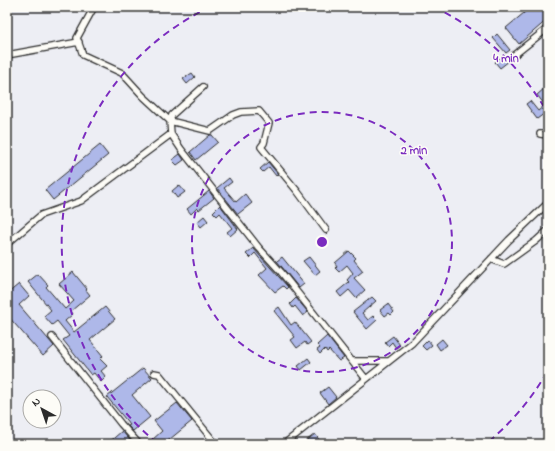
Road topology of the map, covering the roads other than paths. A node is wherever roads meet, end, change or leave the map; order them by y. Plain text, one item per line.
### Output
1 (94, 7) edge
2 (548, 28) edge
3 (79, 42) junction
4 (7, 55) edge
5 (514, 55) dead end
6 (203, 87) dead end
7 (170, 121) junction
8 (171, 134) junction
9 (540, 134) dead end
10 (548, 135) edge
11 (548, 203) edge
12 (326, 230) dead end
13 (548, 230) edge
14 (7, 244) edge
15 (491, 258) junction
16 (52, 337) dead end
17 (352, 361) junction
18 (389, 361) junction
19 (154, 373) dead end
20 (366, 379) junction
21 (139, 444) edge
22 (216, 444) edge
23 (284, 444) edge

1 - 3 street
2 - 5 street
3 - 4 street
3 - 7 street
6 - 7 street
7 - 8 street
7 - 12 street
8 - 14 street
8 - 17 street
9 - 10 street
11 - 15 street
13 - 15 street
15 - 18 street
16 - 21 street
17 - 18 street
17 - 20 street
18 - 20 street
19 - 22 street
20 - 23 street

